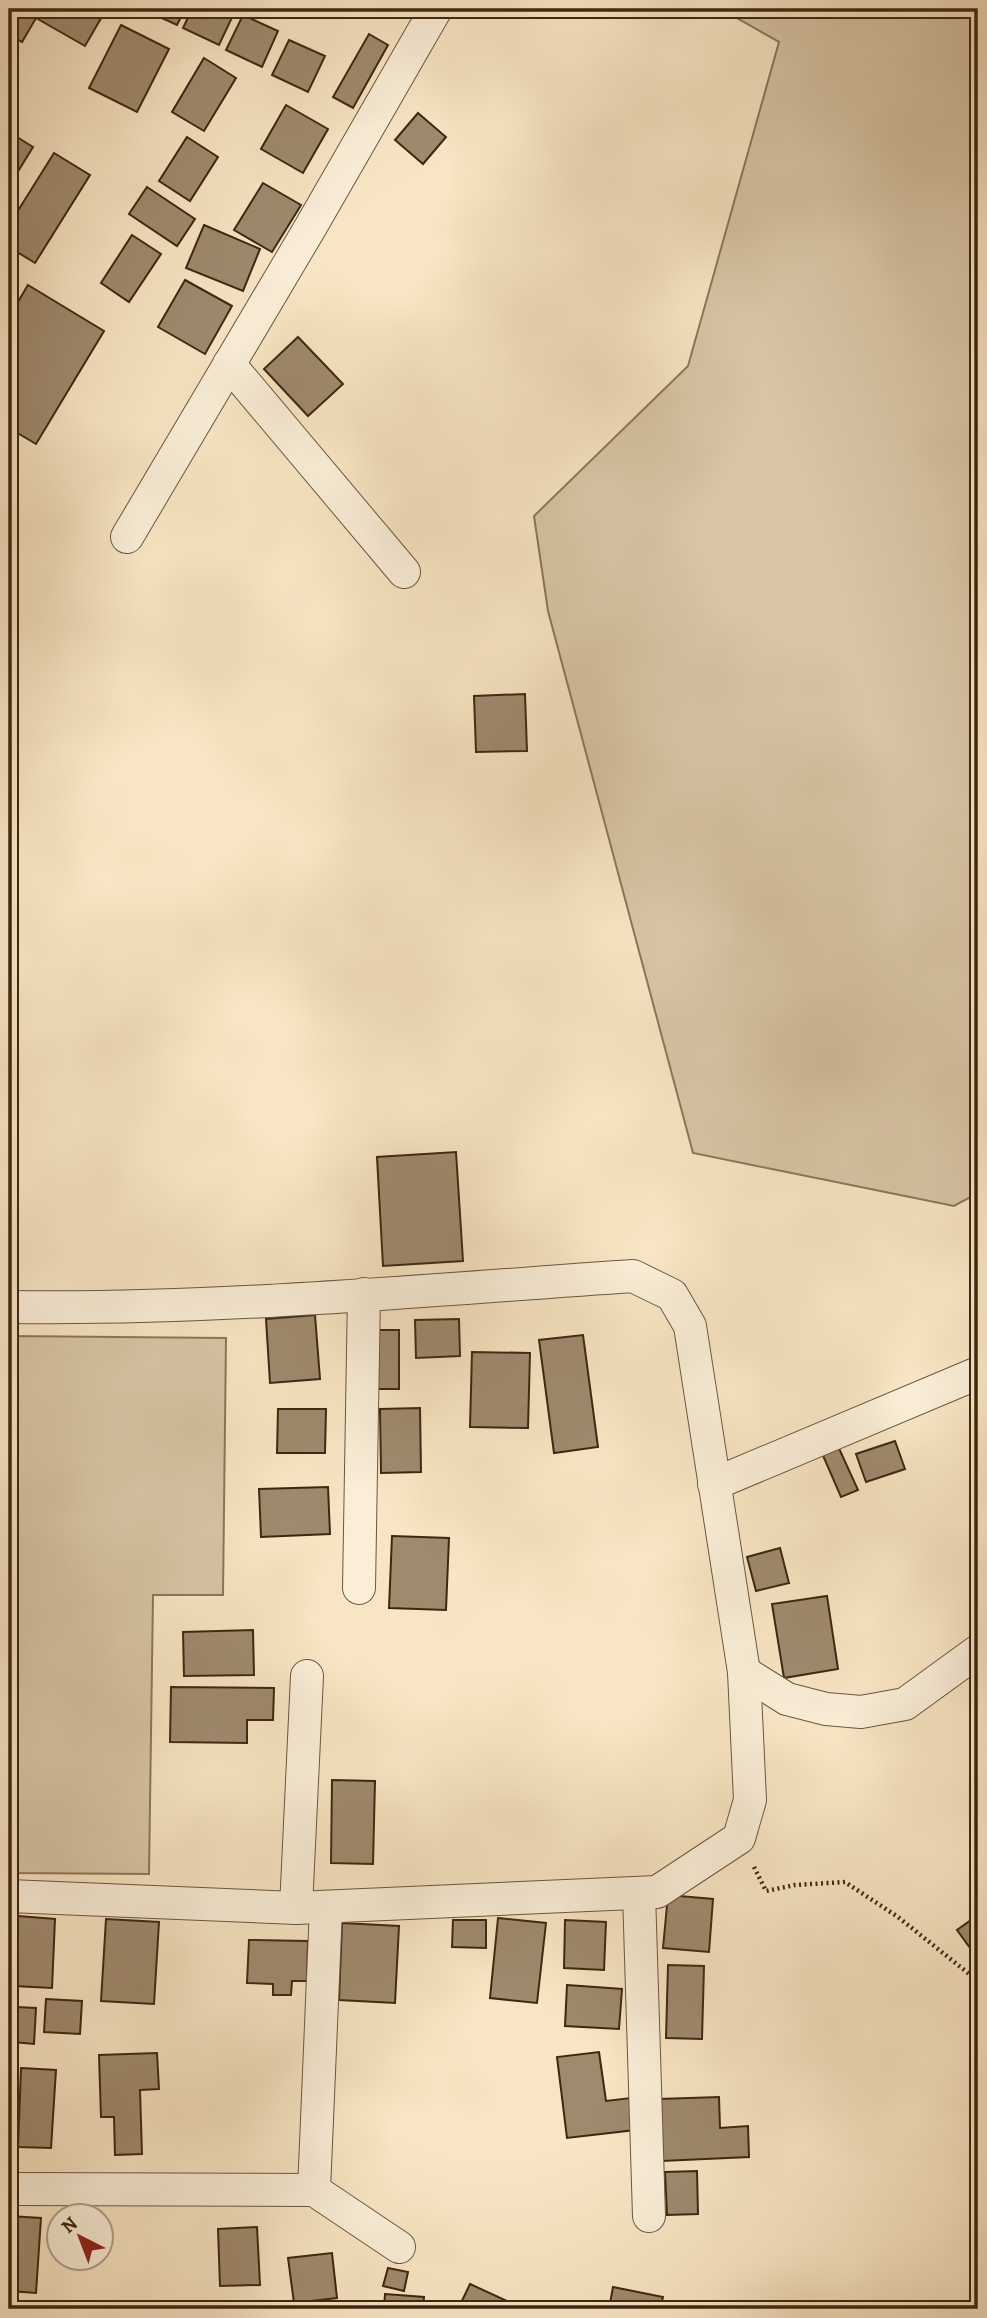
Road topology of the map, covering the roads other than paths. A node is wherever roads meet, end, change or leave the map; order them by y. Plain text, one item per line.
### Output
1 (436, 9) edge
2 (229, 364) junction
3 (127, 537) dead end
4 (404, 572) dead end
5 (364, 1294) junction
6 (9, 1307) edge
7 (978, 1373) edge
8 (714, 1484) junction
9 (359, 1588) dead end
10 (978, 1651) edge
11 (744, 1672) junction
12 (307, 1676) dead end
13 (639, 1893) junction
14 (9, 1896) edge
15 (311, 1907) junction
16 (9, 2189) edge
17 (314, 2190) junction
18 (649, 2216) dead end
19 (399, 2247) dead end

1 - 2 street
2 - 3 street
2 - 4 street
5 - 6 street
5 - 8 street
5 - 9 street
7 - 8 street
8 - 11 street
10 - 11 street
11 - 13 street
12 - 15 street
13 - 15 street
13 - 18 street
14 - 15 street
15 - 17 street
16 - 17 street
17 - 19 street

